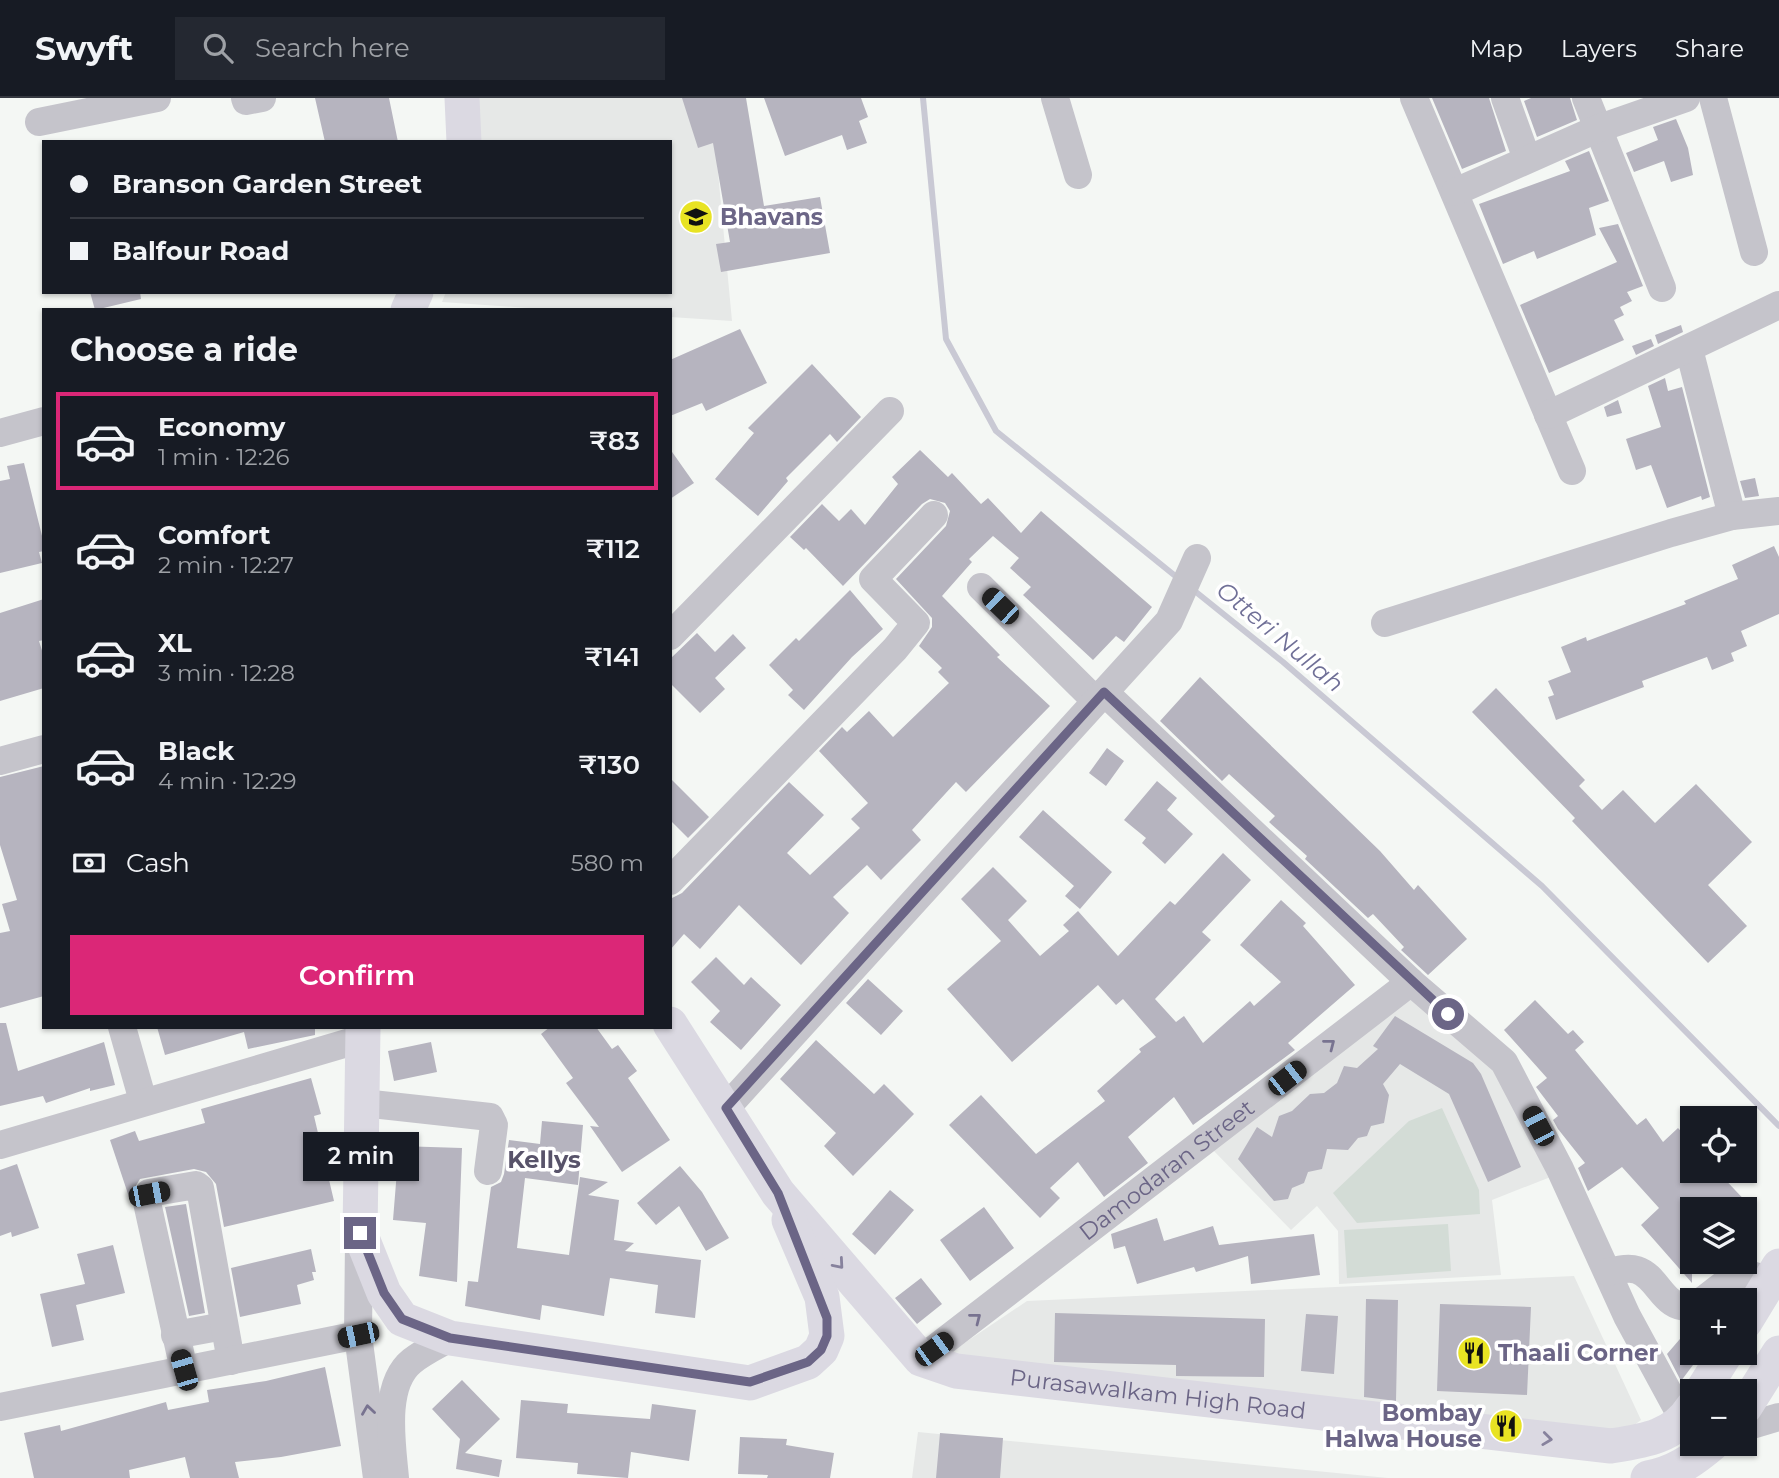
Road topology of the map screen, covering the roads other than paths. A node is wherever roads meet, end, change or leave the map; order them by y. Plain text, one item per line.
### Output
1 (157, 98) edge
2 (245, 98) edge
3 (262, 98) edge
4 (442, 98) edge
5 (462, 98) edge
6 (1055, 98) edge
7 (1414, 98) edge
8 (1504, 98) edge
9 (1586, 98) edge
10 (1681, 98) edge
11 (1713, 98) edge
12 (39, 122) dead end
13 (1597, 129) junction
14 (443, 140) edge
15 (464, 140) edge
16 (1527, 159) junction
17 (1078, 175) dead end
18 (1455, 192) junction
19 (1754, 253) dead end
20 (1662, 288) dead end
21 (1779, 305) edge
22 (1689, 349) junction
23 (890, 411) dead end
24 (1548, 415) junction
25 (42, 422) edge
26 (0, 433) edge
27 (1572, 471) dead end
28 (1779, 511) edge
29 (934, 515) dead end
30 (1732, 516) junction
31 (1197, 558) dead end
32 (981, 587) dead end
33 (1385, 623) dead end
34 (672, 634) edge
35 (1100, 697) junction
36 (42, 750) edge
37 (0, 761) edge
38 (672, 879) edge
39 (1411, 982) junction
40 (672, 1027) edge
41 (123, 1029) edge
42 (364, 1033) edge
43 (143, 1101) junction
44 (363, 1103) junction
45 (726, 1108) junction
46 (0, 1145) edge
47 (488, 1171) dead end
48 (778, 1193) junction
49 (360, 1233) junction
50 (1608, 1272) junction
51 (1774, 1275) edge
52 (1720, 1288) edge
53 (1757, 1303) edge
54 (1680, 1306) edge
55 (224, 1326) junction
56 (175, 1335) junction
57 (358, 1335) junction
58 (450, 1338) junction
59 (1779, 1353) edge
60 (921, 1359) junction
61 (231, 1361) junction
62 (184, 1370) junction
63 (1757, 1388) edge
64 (0, 1407) edge
65 (1779, 1417) edge
66 (1757, 1423) edge
67 (1673, 1425) edge
68 (1680, 1469) edge
69 (377, 1478) edge
70 (395, 1478) edge

1 - 12 street
2 - 3 street
4 - 14 main road
5 - 15 main road
6 - 17 street
7 - 18 street
8 - 16 street
9 - 13 street
10 - 13 street
11 - 19 street
13 - 16 street
13 - 20 street
16 - 18 street
18 - 24 street
21 - 22 street
22 - 24 street
22 - 30 street
23 - 34 street
24 - 27 street
25 - 26 street
28 - 30 street
29 - 38 street
30 - 33 street
31 - 35 street
32 - 35 street
35 - 39 street
35 - 45 street
36 - 37 street
39 - 50 street
60 -> 39 street, Damodaran Street
40 - 45 main road
41 - 43 street
42 - 43 street
42 - 44 main road
43 - 46 street
44 - 47 street
44 - 49 main road
45 - 48 main road
48 - 58 main road
48 -> 60 main road
49 - 57 street
49 - 58 main road
50 - 54 street
50 - 67 street
51 - 52 street
51 - 53 main road
55 - 56 street
55 - 56 street
55 - 61 street
56 - 62 street
57 - 61 street
69 -> 57 street
58 - 70 street
59 - 63 main road
60 -> 67 main road, Purasawalkam High Road
61 - 62 street
62 - 64 street
65 - 66 street
67 - 68 main road

